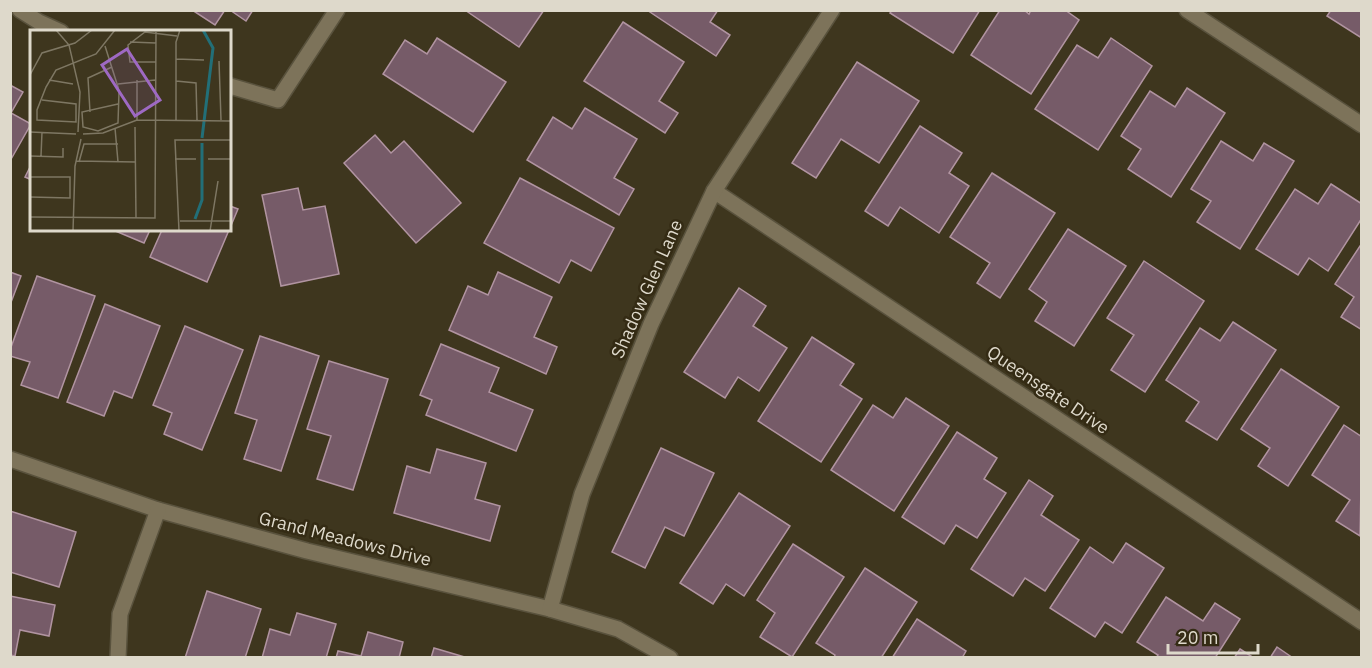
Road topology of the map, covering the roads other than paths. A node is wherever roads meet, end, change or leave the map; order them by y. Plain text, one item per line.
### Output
1 (20, 10) edge
2 (337, 10) edge
3 (832, 10) edge
4 (1187, 10) edge
5 (57, 30) edge
6 (231, 86) edge
7 (1362, 125) edge
8 (714, 190) junction
9 (10, 459) edge
10 (158, 510) junction
11 (550, 609) junction
12 (1362, 622) edge
13 (118, 657) edge
14 (670, 657) edge

1 - 5 street
2 - 6 street
3 - 8 street, Shadow Glen Lane
4 - 7 street
8 - 11 street, Shadow Glen Lane
8 - 12 street, Queensgate Drive
9 - 10 street, Grand Meadows Drive
10 - 11 street, Grand Meadows Drive
10 - 13 street
11 - 14 street, Grand Meadows Drive

